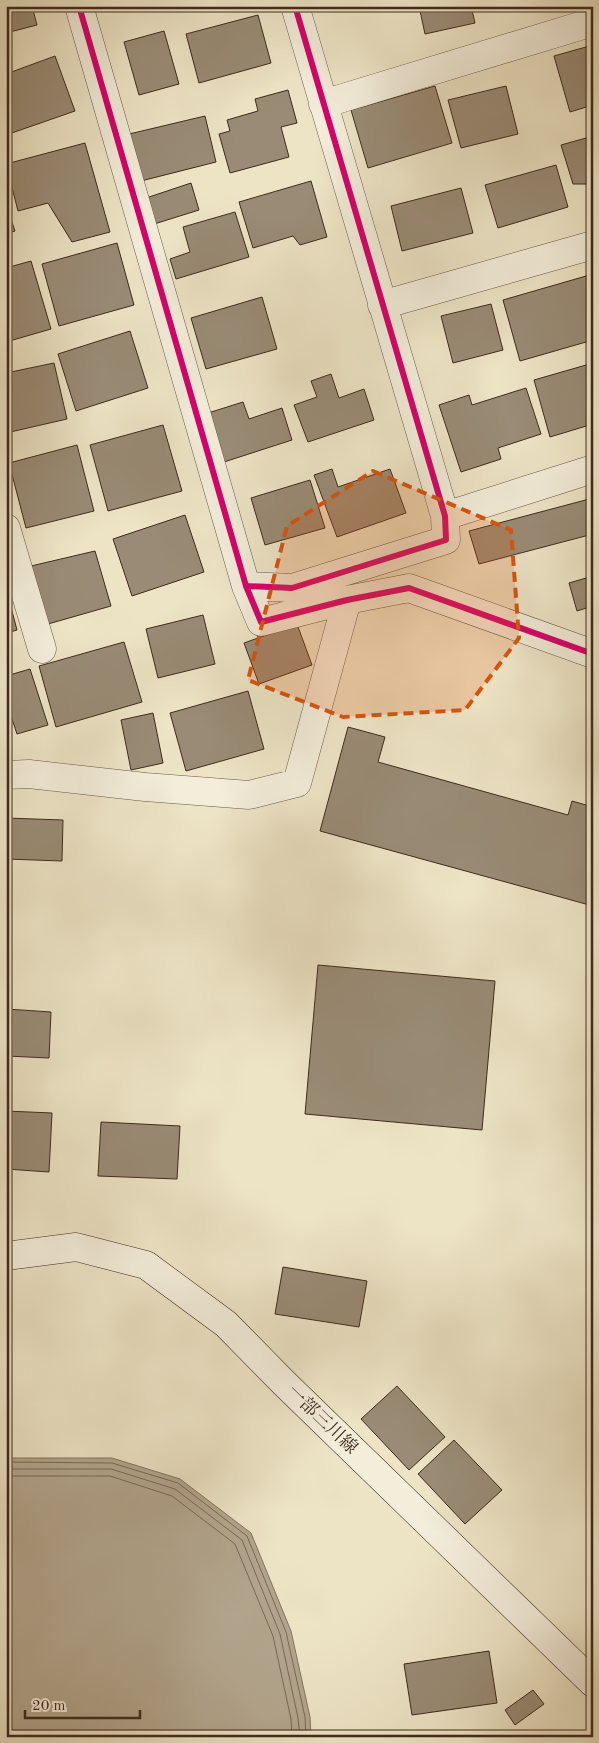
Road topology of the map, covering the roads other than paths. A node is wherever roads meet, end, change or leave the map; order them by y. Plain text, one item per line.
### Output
1 (79, 6) edge
2 (295, 6) edge
3 (593, 22) edge
4 (322, 104) junction
5 (593, 245) edge
6 (382, 305) junction
7 (593, 469) edge
8 (445, 516) junction
9 (6, 528) edge
10 (246, 586) junction
11 (347, 600) junction
12 (42, 648) dead end
13 (593, 654) edge
14 (6, 775) edge
15 (6, 1256) edge
16 (593, 1683) edge

1 - 10 street
2 - 4 street
3 - 4 street
4 - 6 street
5 - 6 street
6 - 8 street
7 - 8 street
8 - 10 street
9 - 12 street
10 - 11 street
11 - 13 street
11 - 14 street
15 - 16 street, 一部三川線

